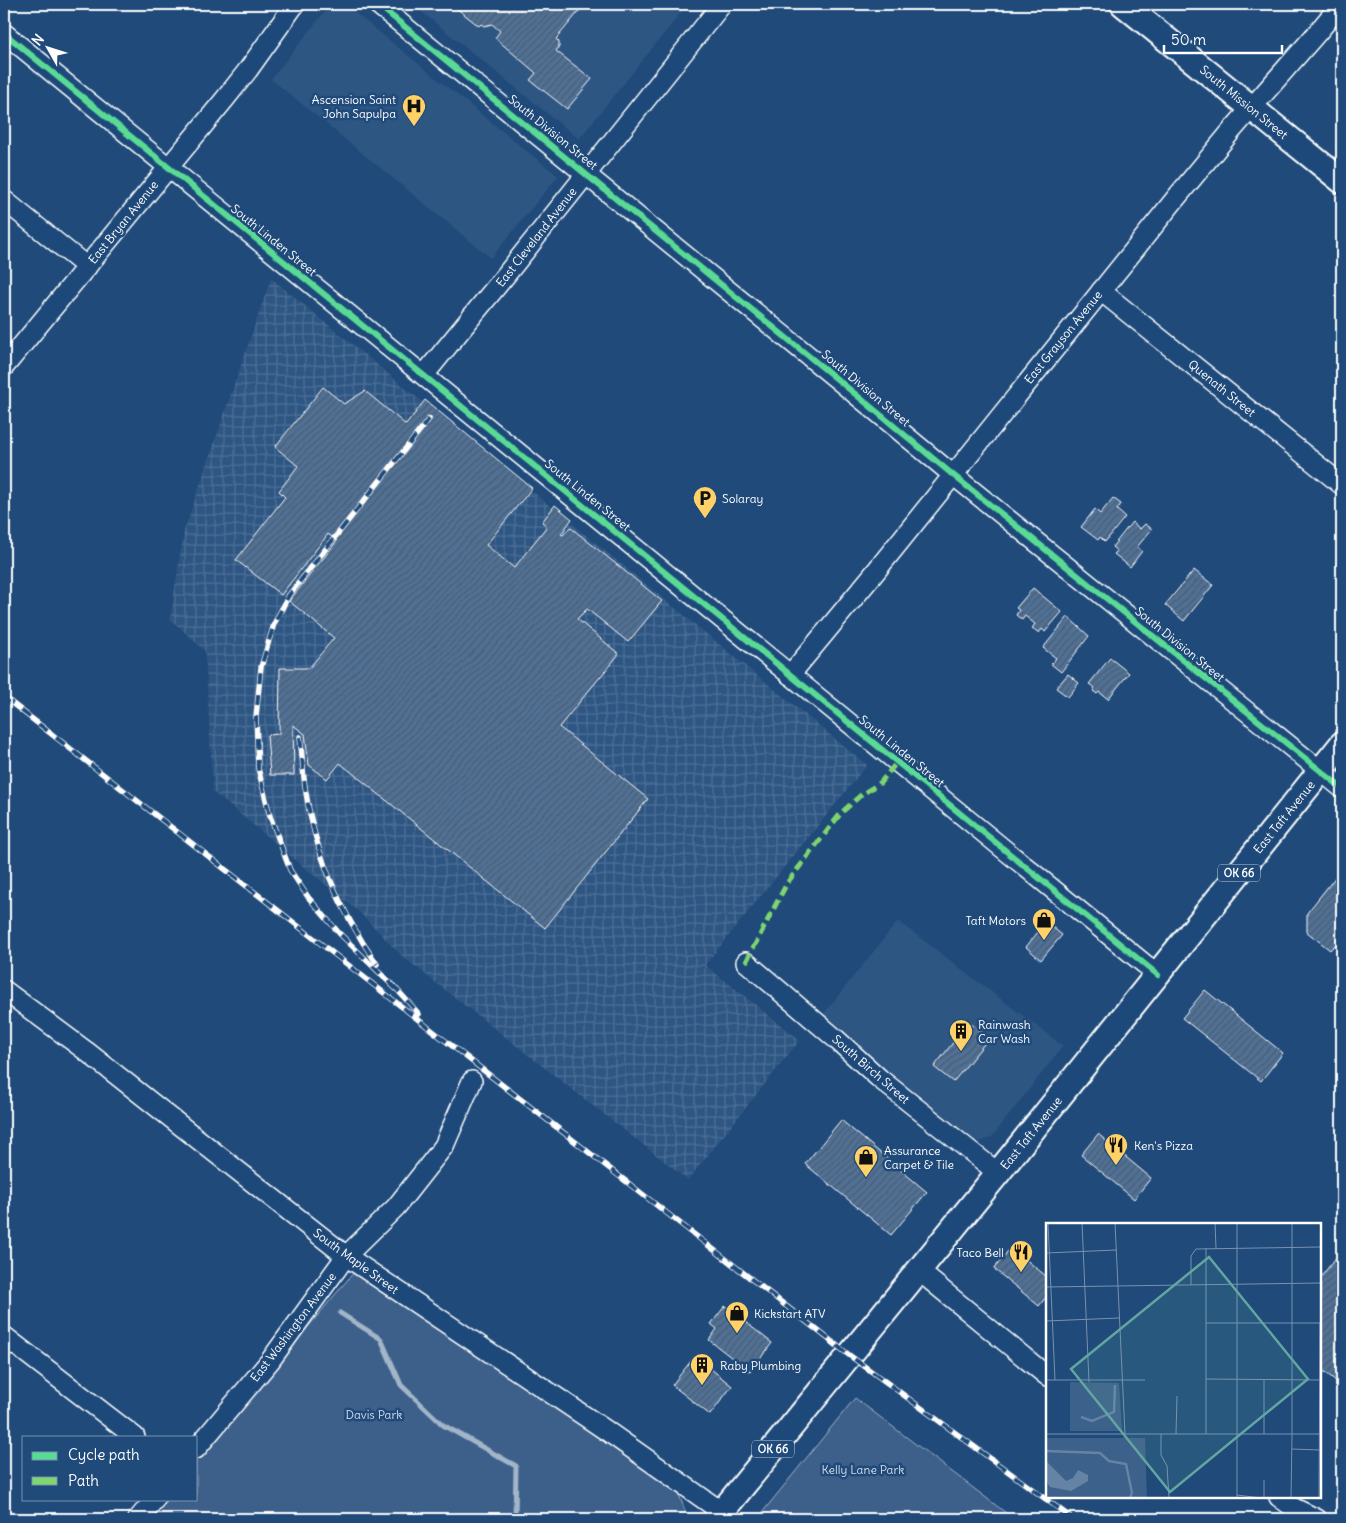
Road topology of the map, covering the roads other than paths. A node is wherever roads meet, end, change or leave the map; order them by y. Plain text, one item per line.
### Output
1 (295, 4) edge
2 (377, 4) edge
3 (722, 4) edge
4 (1123, 4) edge
5 (1341, 4) edge
6 (4, 33) edge
7 (1251, 108) junction
8 (168, 168) junction
9 (586, 173) junction
10 (1342, 181) edge
11 (4, 200) edge
12 (87, 267) junction
13 (1101, 291) junction
14 (4, 367) edge
15 (424, 376) junction
16 (953, 476) junction
17 (1342, 485) edge
18 (790, 675) junction
19 (1342, 744) edge
20 (1320, 772) junction
21 (1342, 788) edge
22 (746, 962) dead end
23 (1158, 975) junction
24 (4, 990) edge
25 (472, 1081) dead end
26 (998, 1173) junction
27 (346, 1256) junction
28 (919, 1271) junction
29 (4, 1336) edge
30 (1046, 1375) edge
31 (134, 1436) edge
32 (198, 1448) edge
33 (1280, 1498) edge
34 (154, 1500) edge
35 (719, 1516) edge
36 (138, 1519) edge
37 (1317, 1519) edge

1 - 8 street, East Bryan Avenue
2 - 9 street, South Division Street
3 - 9 street, East Cleveland Avenue
4 - 7 main road, South Mission Street
5 - 7 street, East Grayson Avenue
6 - 8 street, South Linden Street
7 - 10 main road, South Mission Street
7 - 13 street, East Grayson Avenue
8 - 12 street, East Bryan Avenue
8 - 15 street, South Linden Street
9 - 15 street, East Cleveland Avenue
9 - 16 street, South Division Street
11 - 12 street
12 - 14 street, East Bryan Avenue
13 - 16 street, East Grayson Avenue
13 - 17 street, Quenath Street
15 - 18 street, South Linden Street
16 - 18 street, East Grayson Avenue
16 - 20 street, South Division Street
18 - 23 street, South Linden Street
19 - 20 main road, East Taft Avenue / OK 66
20 - 21 street, South Division Street
20 - 23 main road, East Taft Avenue / OK 66
22 - 26 street, South Birch Street
23 - 26 main road, East Taft Avenue / OK 66
24 - 27 street, South Maple Street
25 - 27 street, East Washington Avenue
26 - 28 main road, East Taft Avenue / OK 66
27 - 32 street, East Washington Avenue
27 - 35 street, South Maple Street
28 - 30 street
28 - 35 main road, East Taft Avenue / OK 66
29 - 31 street
33 - 37 street
34 - 36 street

